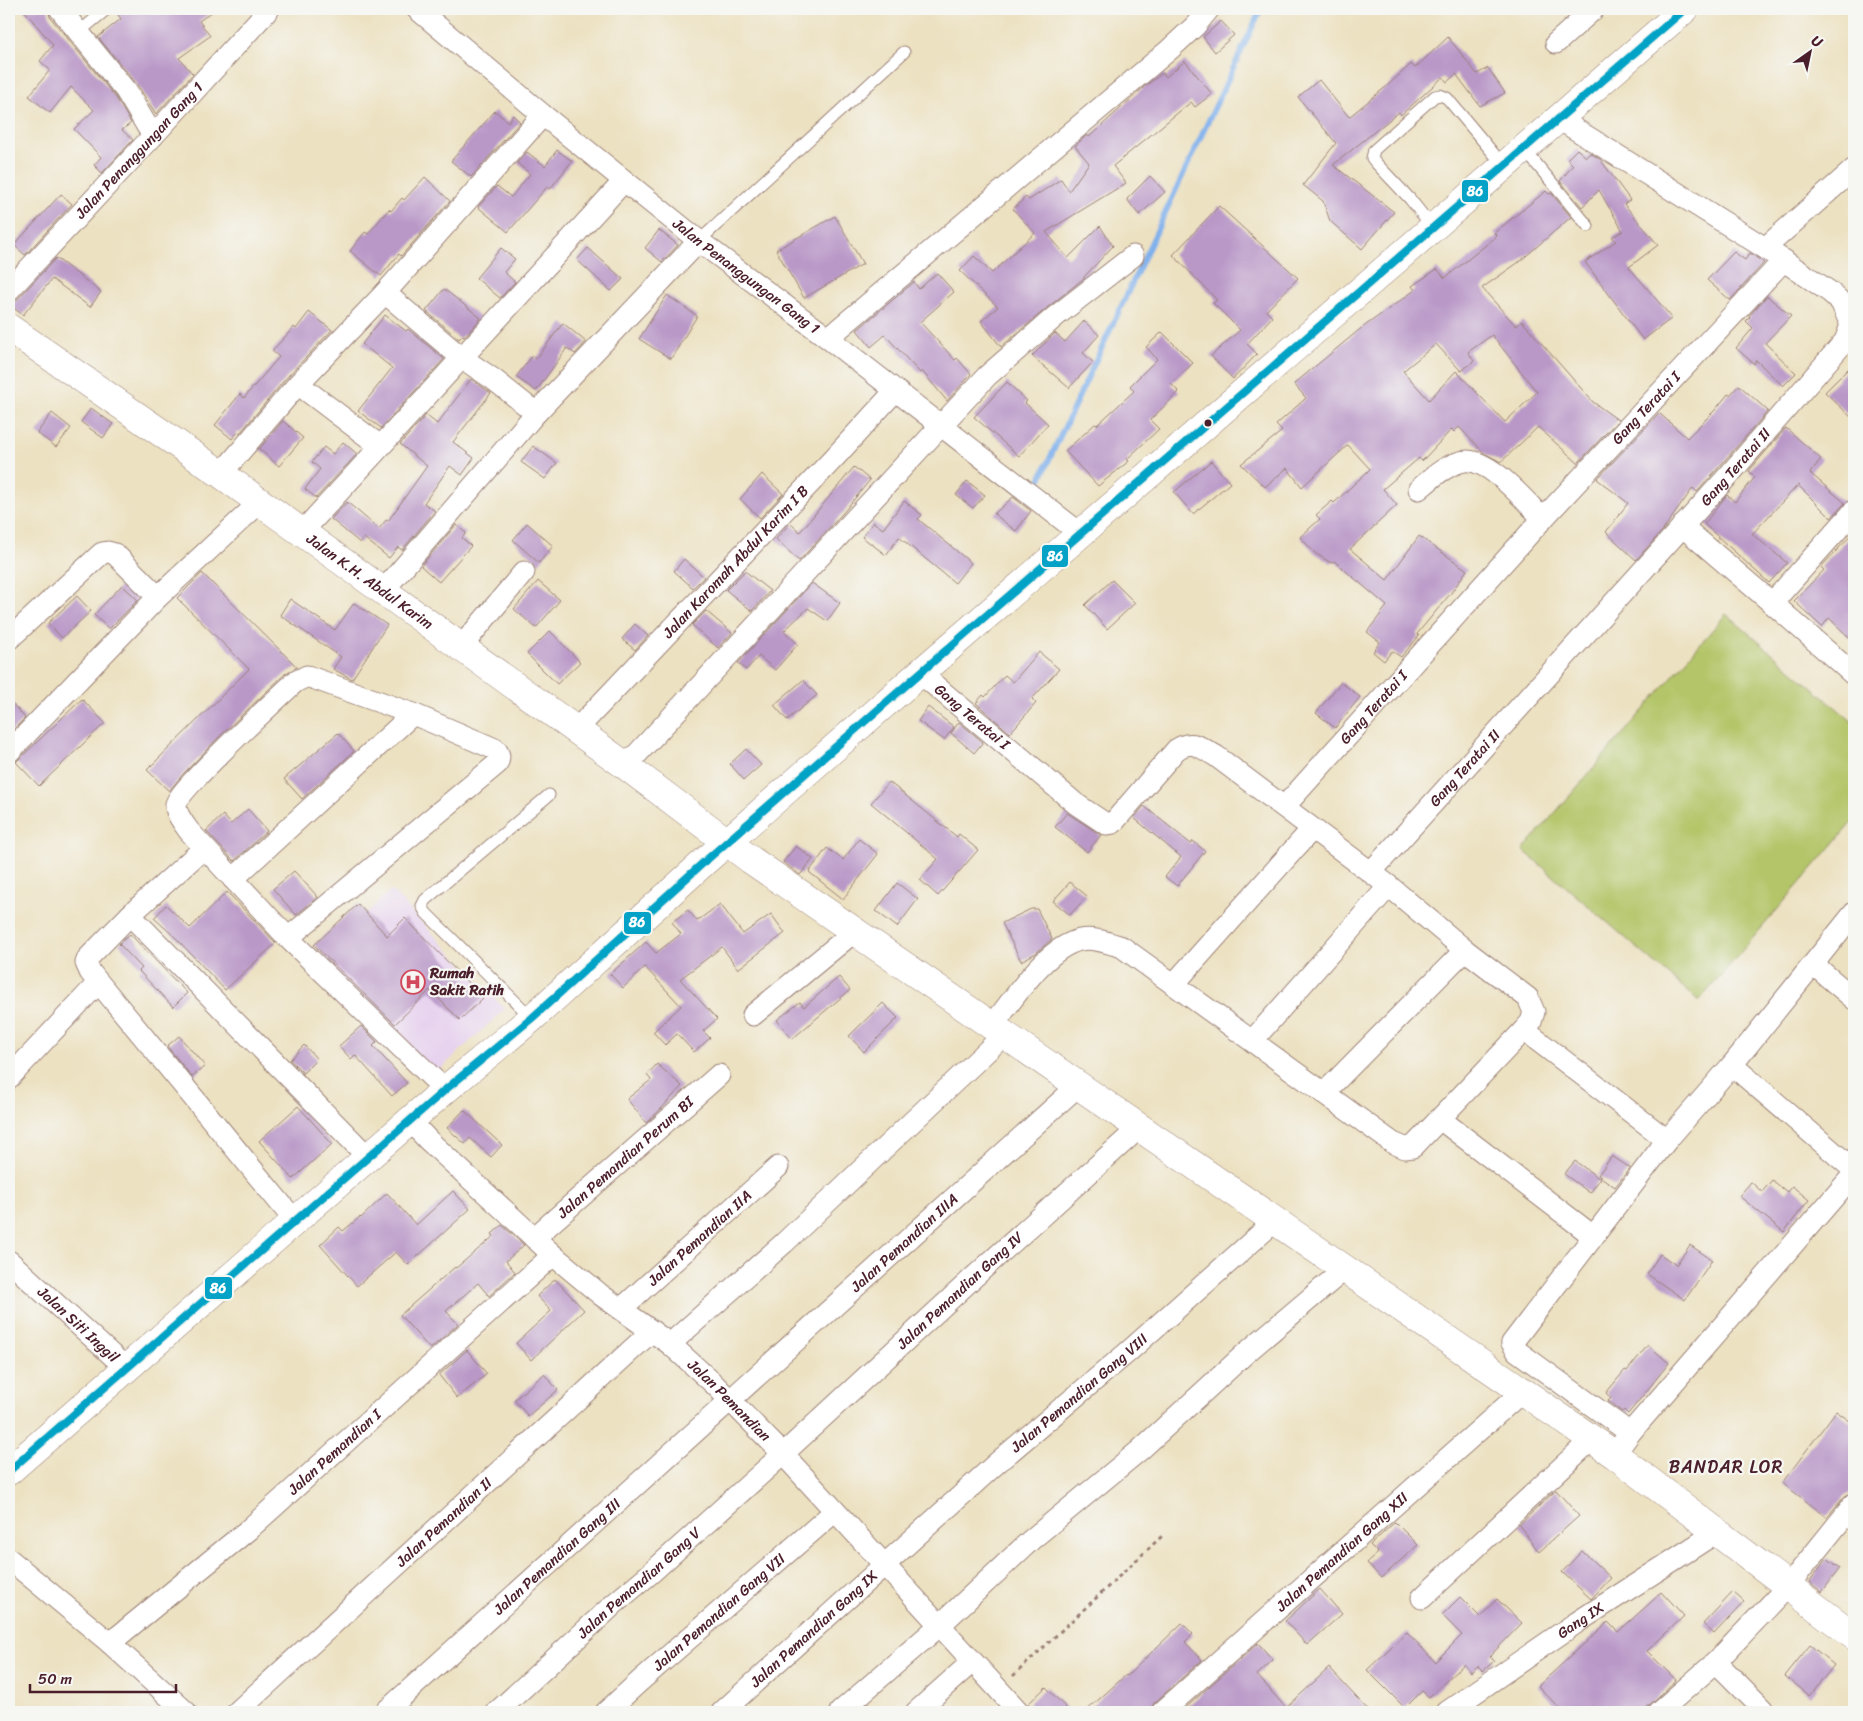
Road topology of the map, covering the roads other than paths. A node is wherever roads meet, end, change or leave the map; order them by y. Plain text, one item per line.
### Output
1 (60, 9) edge
2 (107, 9) edge
3 (269, 9) edge
4 (417, 9) edge
5 (1209, 9) edge
6 (1594, 9) edge
7 (1685, 9) edge
8 (79, 32) junction
9 (1556, 43) dead end
10 (904, 52) dead end
11 (543, 115) junction
12 (1559, 119) junction
13 (153, 136) junction
14 (1514, 158) junction
15 (1854, 169) edge
16 (624, 181) junction
17 (1588, 226) dead end
18 (1433, 228) junction
19 (700, 241) junction
20 (1765, 248) junction
21 (1133, 256) dead end
22 (1784, 260) junction
23 (9, 290) edge
24 (384, 293) junction
25 (9, 328) edge
26 (828, 338) junction
27 (462, 358) junction
28 (298, 384) junction
29 (895, 391) junction
30 (536, 414) junction
31 (941, 425) junction
32 (380, 446) junction
33 (221, 474) junction
34 (1419, 489) dead end
35 (260, 502) junction
36 (1854, 511) edge
37 (1543, 519) junction
38 (1682, 526) junction
39 (302, 532) junction
40 (1081, 534) junction
41 (524, 572) dead end
42 (383, 591) junction
43 (158, 597) junction
44 (1772, 603) junction
45 (9, 639) edge
46 (461, 647) junction
47 (1851, 668) edge
48 (920, 673) junction
49 (413, 714) junction
50 (576, 730) junction
51 (9, 752) edge
52 (626, 766) junction
53 (549, 795) dead end
54 (1284, 807) junction
55 (1312, 829) junction
56 (727, 842) junction
57 (204, 848) junction
58 (1371, 872) junction
59 (233, 879) junction
60 (1389, 886) junction
61 (1854, 913) edge
62 (130, 915) junction
63 (855, 931) junction
64 (288, 938) junction
65 (1465, 950) junction
66 (1814, 965) junction
67 (98, 983) junction
68 (1174, 984) junction
69 (1854, 999) edge
70 (753, 1015) dead end
71 (532, 1018) junction
72 (999, 1030) junction
73 (1524, 1030) junction
74 (1253, 1040) junction
75 (1732, 1065) junction
76 (719, 1075) dead end
77 (9, 1078) edge
78 (1079, 1085) junction
79 (445, 1090) junction
80 (1324, 1093) junction
81 (1440, 1119) junction
82 (410, 1121) junction
83 (1140, 1128) junction
84 (1667, 1140) junction
85 (368, 1157) junction
86 (778, 1167) dead end
87 (1852, 1181) edge
88 (1275, 1220) junction
89 (295, 1221) junction
90 (1593, 1236) junction
91 (534, 1238) junction
92 (553, 1256) junction
93 (9, 1261) edge
94 (1345, 1268) junction
95 (621, 1309) junction
96 (652, 1331) junction
97 (670, 1344) junction
98 (126, 1368) junction
99 (1523, 1391) junction
100 (731, 1400) junction
101 (1592, 1439) junction
102 (1622, 1444) junction
103 (783, 1454) junction
104 (9, 1471) edge
105 (1854, 1504) edge
106 (834, 1512) junction
107 (1717, 1532) junction
108 (9, 1559) edge
109 (884, 1565) junction
110 (1788, 1586) junction
111 (1422, 1598) dead end
112 (939, 1626) junction
113 (1854, 1636) edge
114 (110, 1643) junction
115 (972, 1662) junction
116 (1716, 1662) junction
117 (186, 1712) edge
118 (237, 1712) edge
119 (385, 1712) edge
120 (497, 1712) edge
121 (606, 1712) edge
122 (722, 1712) edge
123 (840, 1712) edge
124 (916, 1712) edge
125 (1018, 1712) edge
126 (1162, 1712) edge
127 (1447, 1712) edge
128 (1659, 1712) edge
129 (1766, 1712) edge

1 - 8 street
2 - 8 lane
3 - 13 street, Jalan Penanggungan Gang 1
4 - 11 street, Jalan Penanggungan Gang 1
5 - 26 street
6 - 9 street
7 - 12 street
8 - 13 street
10 - 19 lane
11 - 16 street, Jalan Penanggungan Gang 1
11 - 24 street
12 - 14 street
12 - 20 street, Gang Teratai II
13 - 23 street, Jalan Penanggungan Gang 1
14 - 17 lane
14 - 18 street
14 - 18 lane
15 - 20 street
16 - 19 street, Jalan Penanggungan Gang 1
16 - 27 street
18 - 40 street
19 - 26 street, Jalan Penanggungan Gang 1
19 - 30 street
20 - 22 street, Gang Teratai II
21 - 31 street
22 - 37 street, Gang Teratai I
22 - 38 street, Gang Teratai II
24 - 27 street
24 - 28 street
25 - 33 street, Jalan K.H. Abdul Karim
26 - 29 street, Jalan Penanggungan Gang 1
27 - 30 street
27 - 32 street
28 - 32 street
28 - 33 street
29 - 31 street, Jalan Penanggungan Gang 1
29 - 50 street, Jalan Karomah Abdul Karim I B
30 - 42 street
31 - 40 street, Jalan Penanggungan Gang 1
31 - 52 street
32 - 39 street
33 - 35 street, Jalan K.H. Abdul Karim
34 - 37 street
35 - 39 street, Jalan K.H. Abdul Karim
35 - 43 street
36 - 44 street
37 - 54 street, Gang Teratai I
38 - 44 street
38 - 58 street, Gang Teratai II
39 - 42 street, Jalan K.H. Abdul Karim
40 - 48 street
41 - 46 street
42 - 46 street, Jalan K.H. Abdul Karim
43 - 45 street
43 - 51 street
44 - 47 street
46 - 50 street, Jalan K.H. Abdul Karim
48 - 54 street, Gang Teratai I
48 - 56 street
49 - 57 street
49 - 59 street
49 - 64 street
50 - 52 street, Jalan K.H. Abdul Karim
52 - 56 street, Jalan K.H. Abdul Karim
53 - 71 lane
54 - 55 street
55 - 58 street
55 - 68 street
56 - 63 street, Jalan K.H. Abdul Karim
56 - 71 street
57 - 59 street
57 - 62 street
58 - 60 street
59 - 64 street
60 - 65 street
60 - 74 street
61 - 66 street
62 - 67 street
62 - 85 street
63 - 70 street
63 - 72 street, Jalan K.H. Abdul Karim
64 - 79 street
65 - 73 street
65 - 80 street
66 - 69 street
66 - 75 street
67 - 77 street
67 - 89 street
68 - 72 street
68 - 74 street
71 - 79 street
72 - 78 street, Jalan K.H. Abdul Karim
72 - 97 street
73 - 81 street
73 - 84 street
74 - 80 street
75 - 84 street
75 - 87 street
76 - 91 street, Jalan Pemandian Perum BI
78 - 83 street, Jalan K.H. Abdul Karim
78 - 100 street, Jalan Pemandian IIIA
79 - 82 street
80 - 81 street
81 - 90 street
82 - 85 street
82 - 91 street, Jalan Pemandian
83 - 88 street, Jalan K.H. Abdul Karim
83 - 103 street, Jalan Pemandian Gang IV
84 - 90 street
85 - 89 street
86 - 95 street, Jalan Pemandian IIA
87 - 102 street
88 - 94 street, Jalan K.H. Abdul Karim
88 - 109 street, Jalan Pemandian Gang VIII
89 - 98 street
90 - 102 street
91 - 92 street, Jalan Pemandian
92 - 95 street, Jalan Pemandian
92 - 114 street, Jalan Pemandian I
93 - 98 street, Jalan Siti Inggil
94 - 99 street, Jalan K.H. Abdul Karim
94 - 112 street
95 - 96 street, Jalan Pemandian
96 - 97 street, Jalan Pemandian
96 - 118 street, Jalan Pemandian II
97 - 100 street, Jalan Pemandian
98 - 104 street
99 - 101 street, Jalan K.H. Abdul Karim
99 - 126 street, Jalan Pemandian Gang XII
100 - 103 street, Jalan Pemandian
100 - 119 street, Jalan Pemandian Gang III
101 - 102 street, Jalan K.H. Abdul Karim
101 - 111 street
102 - 107 street, Jalan K.H. Abdul Karim
103 - 106 street, Jalan Pemandian
103 - 120 street, Jalan Pemandian Gang V
105 - 110 street
106 - 109 street, Jalan Pemandian
106 - 121 street, Jalan Pemandian Gang VII
107 - 110 street, Jalan K.H. Abdul Karim
107 - 127 street, Gang IX
108 - 114 street
109 - 112 street, Jalan Pemandian
109 - 122 street, Jalan Pemandian Gang IX
110 - 113 street, Jalan K.H. Abdul Karim
110 - 116 street
112 - 115 street, Jalan Pemandian
112 - 123 street
114 - 117 street
115 - 124 street
115 - 125 street, Jalan Pemandian
116 - 128 street
116 - 129 street

